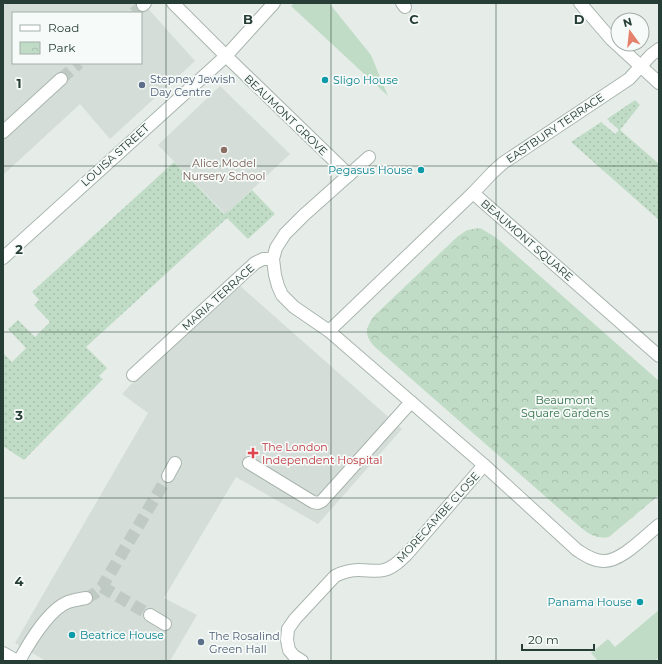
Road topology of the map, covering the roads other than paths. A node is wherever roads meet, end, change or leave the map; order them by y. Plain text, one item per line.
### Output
1 (173, 3) edge
2 (274, 3) edge
3 (580, 3) edge
4 (659, 49) edge
5 (226, 56) junction
6 (640, 66) junction
7 (61, 79) tunnel mouth
8 (659, 83) edge
9 (3, 132) edge
10 (369, 157) dead end
11 (349, 175) junction
12 (473, 193) junction
13 (4, 257) edge
14 (273, 259) junction
15 (329, 331) junction
16 (659, 356) edge
17 (133, 375) dead end
18 (411, 402) junction
19 (175, 463) dead end
20 (249, 463) dead end
21 (484, 465) junction
22 (168, 476) tunnel mouth
23 (659, 525) edge
24 (86, 598) tunnel mouth
25 (150, 615) tunnel mouth
26 (165, 624) dead end
27 (12, 659) edge
28 (302, 661) edge

1 - 5 street, BEAUMONT GROVE
2 - 5 street, LOUISA STREET
3 - 6 street
4 - 6 street, EASTBURY TERRACE
5 - 11 street, BEAUMONT GROVE
5 - 13 street, LOUISA STREET
6 - 8 street
6 - 12 street, EASTBURY TERRACE
7 - 9 street
10 - 11 street
11 - 14 street
12 - 15 street, BEAUMONT SQUARE
12 - 16 street, BEAUMONT SQUARE
14 - 15 street
14 - 17 street, MARIA TERRACE
15 - 18 street
18 - 20 street
18 - 21 street
19 - 22 street
21 - 23 street
21 - 28 street, MORECAMBE CLOSE
24 - 27 street
25 - 26 street

